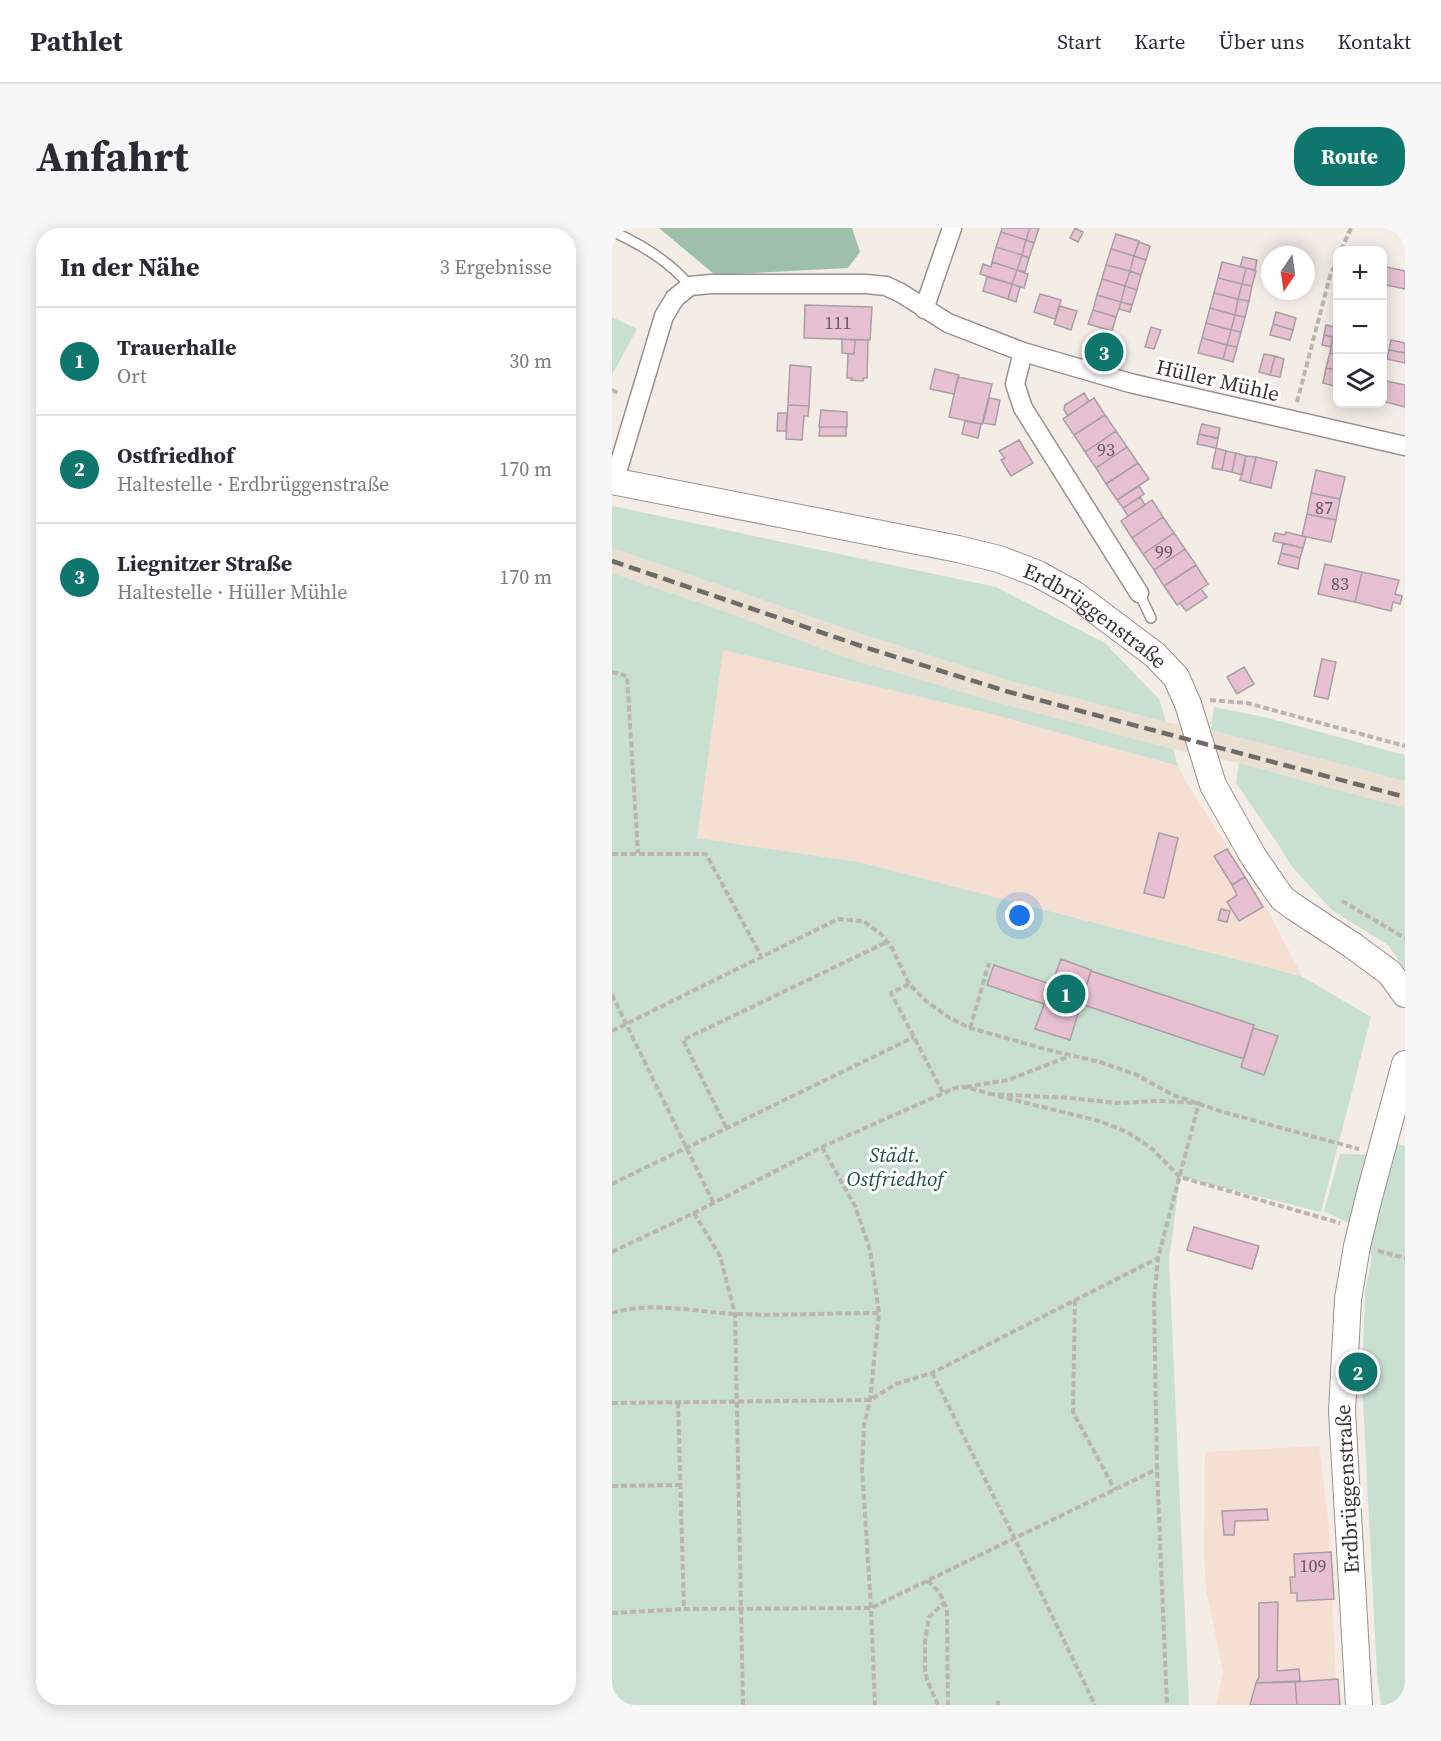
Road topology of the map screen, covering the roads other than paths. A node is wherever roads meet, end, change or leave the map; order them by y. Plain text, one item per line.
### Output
1 (952, 228) edge
2 (612, 231) edge
3 (690, 286) junction
4 (924, 309) junction
5 (1023, 352) junction
6 (1405, 446) edge
7 (613, 481) edge
8 (1139, 593) joint
9 (1151, 618) dead end
10 (1405, 994) edge
11 (1405, 1064) edge
12 (1359, 1705) edge

1 - 4 street
2 - 3 lane
3 - 4 street, Hüller Mühle
3 - 7 street
4 - 5 street, Hüller Mühle
5 - 6 street, Hüller Mühle
5 - 8 street
7 - 10 street, Erdbrüggenstraße
8 - 9 lane
11 - 12 street, Erdbrüggenstraße

